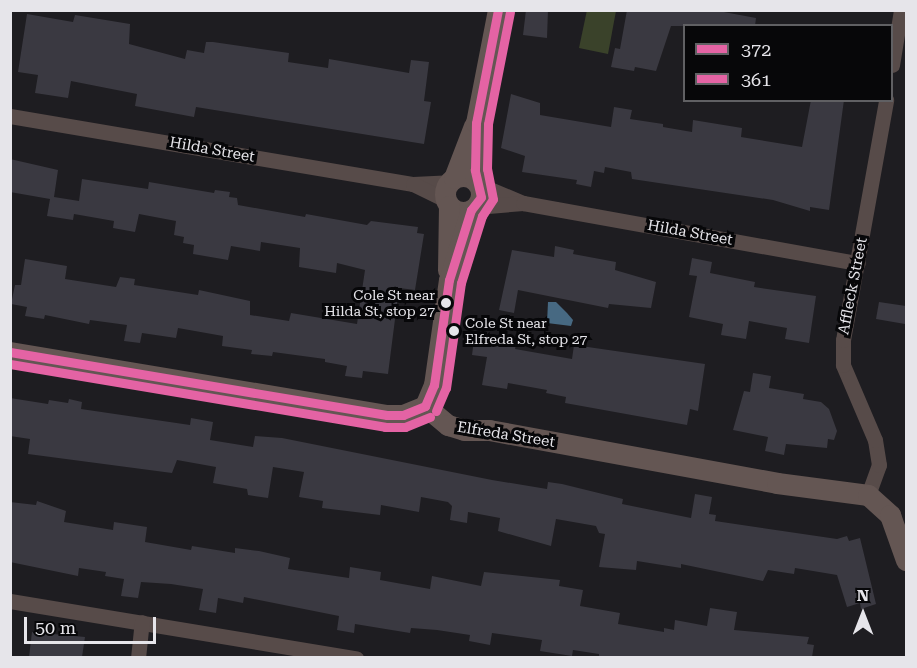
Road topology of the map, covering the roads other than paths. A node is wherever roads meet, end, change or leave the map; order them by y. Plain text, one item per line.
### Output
1 (901, 10) edge
2 (495, 14) edge
3 (893, 54) edge
4 (885, 102) edge
5 (10, 116) edge
6 (476, 123) junction
7 (478, 183) junction
8 (449, 191) junction
9 (523, 203) junction
10 (474, 208) junction
11 (858, 262) junction
12 (449, 280) junction
13 (10, 352) edge
14 (425, 406) junction
15 (868, 495) junction
16 (906, 560) edge
17 (10, 601) edge
18 (142, 622) junction
19 (138, 657) edge
20 (356, 657) edge

1 - 3 street
2 - 6 street
4 - 11 street, Affleck Street
5 - 8 street, Hilda Street
6 - 7 street
6 - 8 street
7 - 8 street
7 - 9 street, Hilda Street
7 - 10 street
8 - 10 street
8 - 12 street
9 - 10 street, Hilda Street
9 - 11 street, Hilda Street
10 - 12 street
11 - 15 street, Affleck Street
12 - 14 street
13 - 14 street
14 - 15 street, Elfreda Street
15 - 16 street
17 - 18 street
18 - 19 street
18 - 20 street

